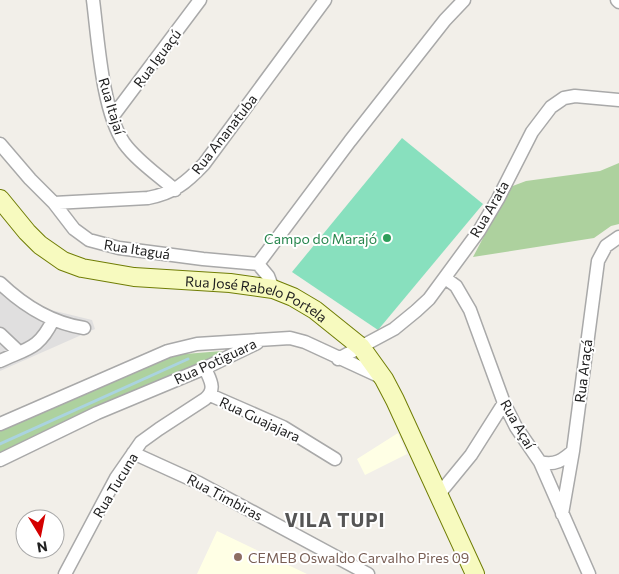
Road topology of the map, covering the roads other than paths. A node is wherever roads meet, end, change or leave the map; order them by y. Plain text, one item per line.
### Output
1 (93, 0) edge
2 (200, 0) edge
3 (325, 0) edge
4 (464, 0) edge
5 (619, 100) edge
6 (113, 116) junction
7 (0, 144) edge
8 (175, 190) junction
9 (0, 199) edge
10 (54, 203) junction
11 (619, 236) edge
12 (258, 264) junction
13 (445, 278) junction
14 (0, 283) edge
15 (273, 289) junction
16 (53, 320) junction
17 (84, 328) dead end
18 (0, 334) edge
19 (262, 340) junction
20 (361, 347) junction
21 (19, 352) junction
22 (338, 358) junction
23 (0, 361) edge
24 (205, 368) junction
25 (384, 379) junction
26 (210, 395) junction
27 (504, 403) junction
28 (0, 424) edge
29 (573, 451) junction
30 (133, 453) junction
31 (335, 458) dead end
32 (0, 460) edge
33 (540, 462) junction
34 (439, 494) junction
35 (562, 514) junction
36 (65, 574) edge
37 (368, 574) edge
38 (475, 574) edge
39 (589, 574) edge

1 - 6 street, Rua Itajaí
2 - 6 street, Rua Iguaçú
3 - 8 street, Rua Ananatuba
4 - 12 street
5 - 13 street, Rua Arata
6 - 8 street, Rua Itajaí
7 - 10 street, Rua Itaguá
8 - 10 street, Rua Ananatuba
9 - 15 street, Rua José Rabelo Portela
10 - 12 street, Rua Itaguá
11 - 29 street, Rua Araçá
12 - 15 street
13 - 20 street, Rua Arata
13 - 27 street, Rua Açaí
14 - 16 street
15 - 20 street, Rua José Rabelo Portela
16 - 17 street
16 - 21 street
18 - 21 street
19 - 22 street
19 - 24 street, Rua Potiguara
19 - 28 street, Rua Potiguara
20 - 22 street, Rua Arata
20 - 25 street, Rua José Rabelo Portela
21 - 23 street
22 - 25 street
24 - 26 street
24 - 32 street, Rua Potiguara
25 - 34 street, Rua José Rabelo Portela
26 - 30 street, Rua Tucuna
26 - 31 street, Rua Guajajara
27 - 33 street, Rua Açaí
27 - 34 street
29 - 33 street
29 - 35 street, Rua Araçá
30 - 36 street, Rua Tucuna
30 - 37 street, Rua Timbiras
33 - 35 street, Rua Açaí
34 - 38 street, Rua José Rabelo Portela
35 - 39 street, Rua Açaí

